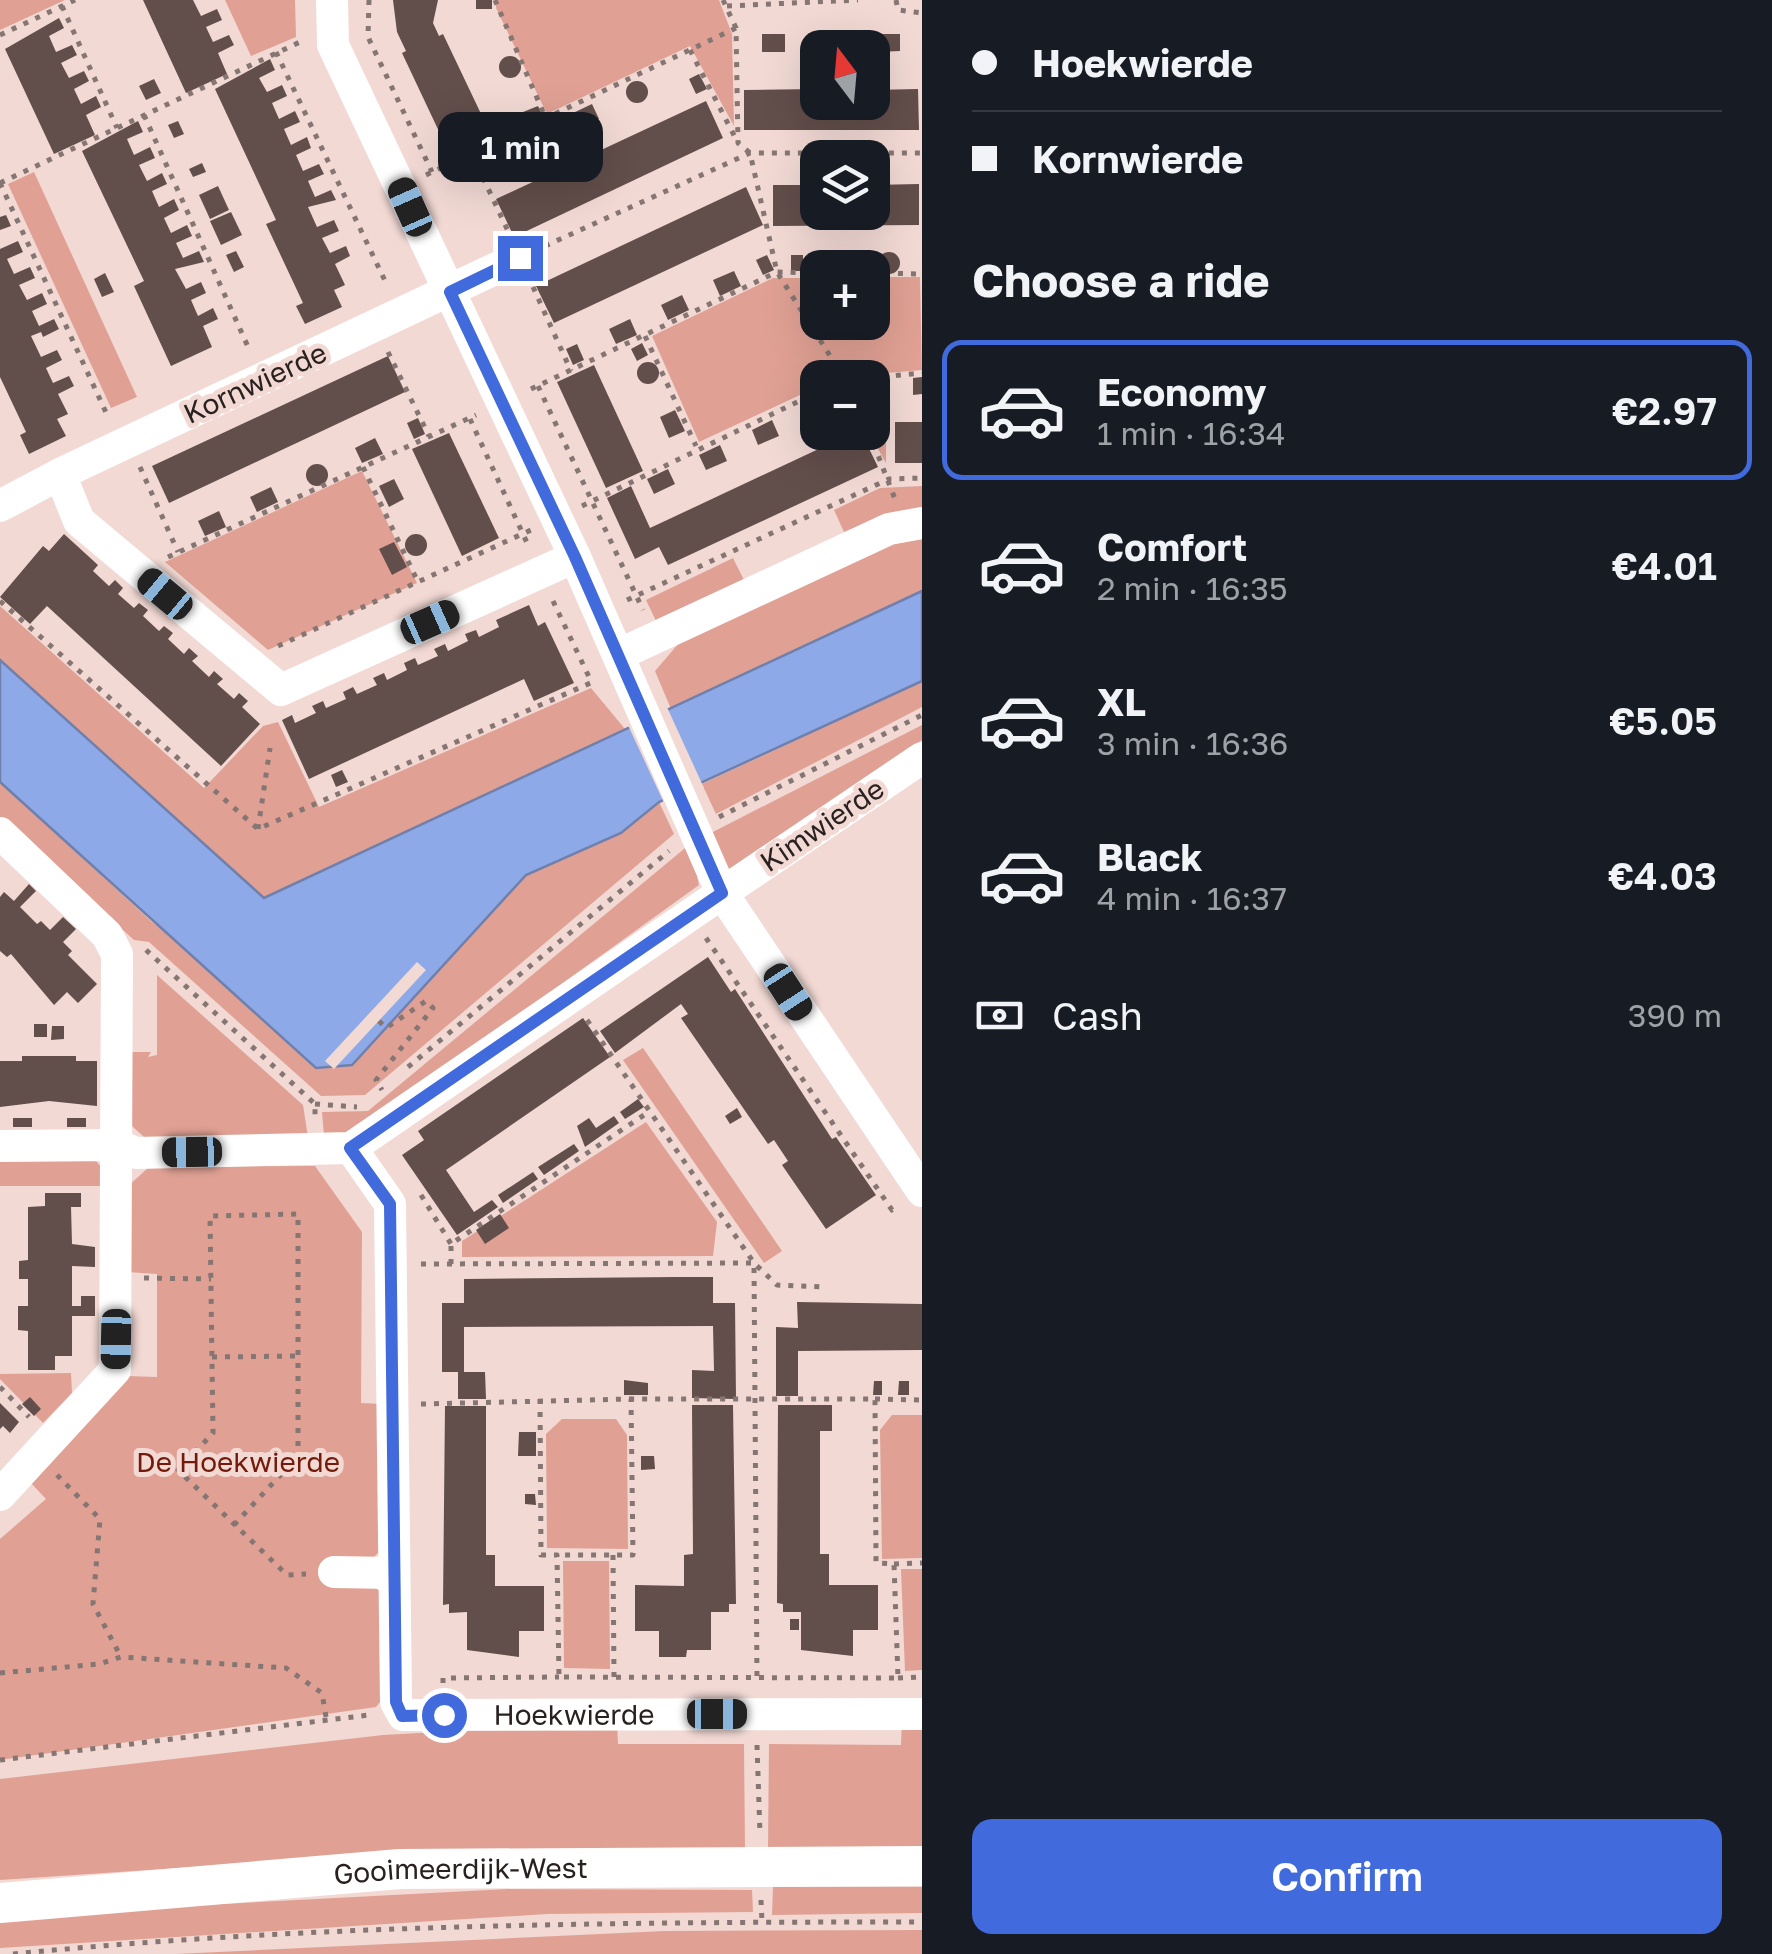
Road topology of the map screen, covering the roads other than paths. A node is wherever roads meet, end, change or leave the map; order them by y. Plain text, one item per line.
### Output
1 (332, 14) edge
2 (520, 258) road end
3 (450, 292) junction
4 (60, 474) junction
5 (0, 506) edge
6 (912, 524) edge
7 (575, 557) junction
8 (631, 683) junction
9 (922, 758) edge
10 (0, 833) edge
11 (722, 893) junction
12 (118, 1145) junction
13 (0, 1146) edge
14 (350, 1148) junction
15 (922, 1191) edge
16 (0, 1495) edge
17 (334, 1572) road end
18 (394, 1573) junction
19 (922, 1714) edge
20 (922, 1866) edge
21 (0, 1903) edge

1 - 3 street
2 - 3 street, Kornwierde
3 - 4 street, Kornwierde
3 - 7 street
4 - 5 street, Kornwierde
4 - 7 street
6 - 8 street
7 - 8 street
8 - 11 street
9 - 11 street, Kimwierde
10 - 12 street
11 - 14 street
11 - 15 street
12 - 13 street
12 - 14 street
12 - 16 street
14 - 18 street
17 - 18 street
18 - 19 street, Hoekwierde
20 - 21 street, Gooimeerdijk-West

